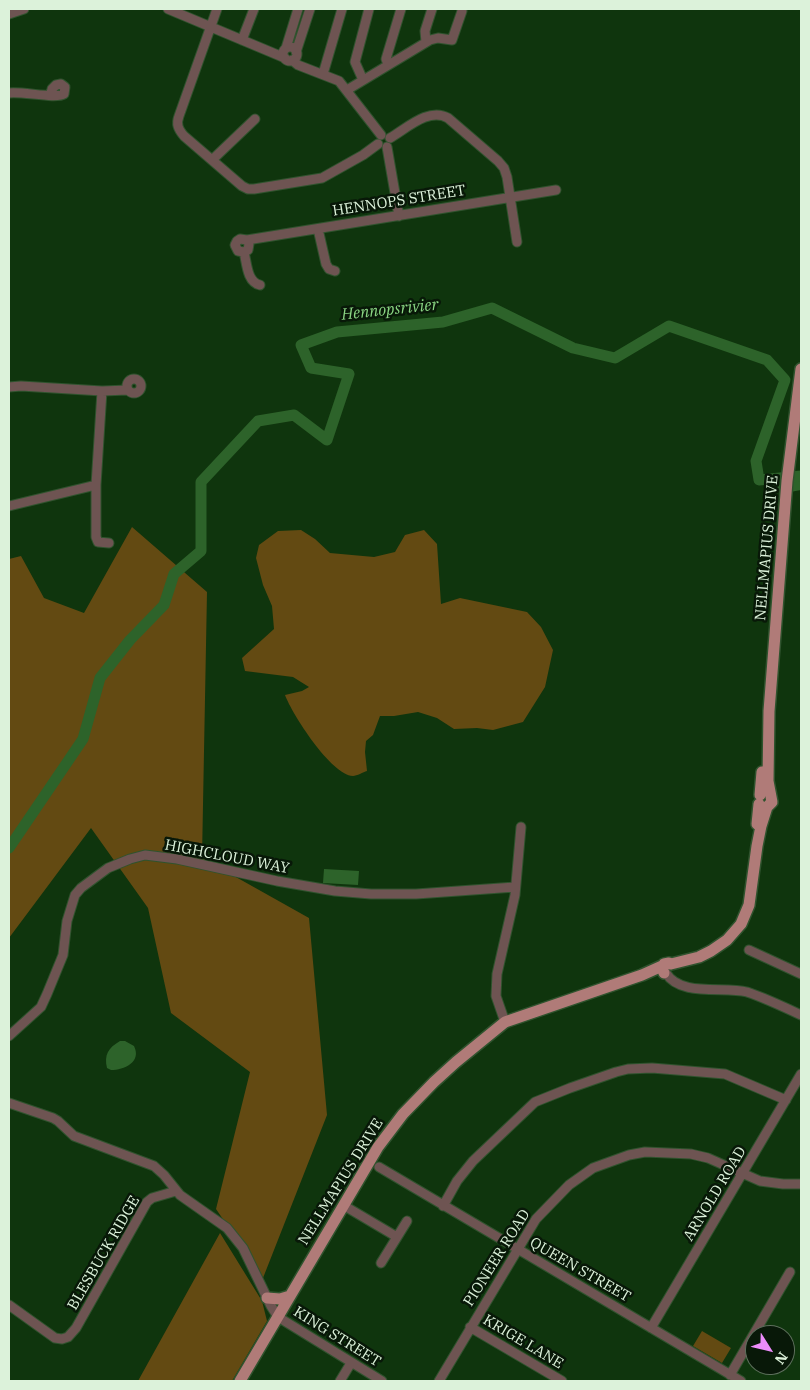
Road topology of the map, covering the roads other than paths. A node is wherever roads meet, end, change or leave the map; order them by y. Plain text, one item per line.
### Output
1 (24, 9) edge
2 (168, 9) edge
3 (217, 9) edge
4 (254, 9) edge
5 (342, 9) edge
6 (369, 9) edge
7 (401, 9) edge
8 (432, 9) edge
9 (179, 11) edge
10 (297, 11) edge
11 (462, 11) dead end
12 (309, 12) edge
13 (9, 14) edge
14 (210, 27) junction
15 (242, 40) junction
16 (426, 42) junction
17 (290, 54) junction
18 (388, 64) junction
19 (323, 74) junction
20 (363, 80) junction
21 (347, 90) junction
22 (9, 92) edge
23 (51, 94) dead end
24 (255, 119) dead end
25 (390, 138) junction
26 (379, 140) junction
27 (387, 147) junction
28 (212, 160) junction
29 (556, 190) dead end
30 (510, 197) junction
31 (399, 216) junction
32 (318, 229) junction
33 (517, 242) dead end
34 (335, 271) dead end
35 (260, 286) dead end
36 (801, 369) edge
37 (9, 387) edge
38 (128, 390) dead end
39 (102, 391) junction
40 (96, 486) junction
41 (9, 506) edge
42 (109, 543) dead end
43 (521, 826) dead end
44 (516, 887) junction
45 (749, 950) dead end
46 (668, 969) junction
47 (801, 974) edge
48 (801, 1015) edge
49 (505, 1022) junction
50 (9, 1036) edge
51 (801, 1074) edge
52 (786, 1100) junction
53 (9, 1103) edge
54 (379, 1167) dead end
55 (742, 1174) junction
56 (801, 1184) edge
57 (176, 1191) junction
58 (343, 1205) junction
59 (443, 1206) junction
60 (407, 1221) dead end
61 (397, 1238) junction
62 (517, 1250) junction
63 (381, 1263) dead end
64 (790, 1272) dead end
65 (290, 1296) junction
66 (267, 1298) junction
67 (9, 1305) edge
68 (278, 1317) junction
69 (470, 1327) junction
70 (651, 1328) junction
71 (351, 1363) junction
72 (730, 1375) junction
73 (240, 1381) edge
74 (340, 1381) edge
75 (382, 1381) edge
76 (439, 1381) edge
77 (562, 1381) edge
78 (741, 1381) edge

1 - 13 street
2 - 9 street
3 - 14 street
4 - 15 street
5 - 19 street
6 - 20 street
7 - 18 street
8 - 16 street
9 - 14 street
10 - 12 street
10 - 17 street
11 - 16 street
12 - 17 street
14 - 15 street
14 - 28 street
15 - 17 street
16 - 18 street
17 - 19 street
18 - 20 street
19 - 21 street
20 - 21 street
21 - 26 street
22 - 23 street
24 - 28 street
25 - 26 street
25 - 27 street
25 - 30 street
26 - 27 street
26 - 28 street
27 - 31 street
29 - 30 street, HENNOPS STREET
30 - 31 street, HENNOPS STREET
30 - 33 street
31 - 32 street, HENNOPS STREET
32 - 34 street
32 - 35 street, HENNOPS STREET
36 - 46 main road, NELLMAPIUS DRIVE
37 - 39 street
38 - 39 street
39 - 40 street
40 - 41 street
40 - 42 street
43 - 44 street
44 - 49 street
44 - 50 street, HIGHCLOUD WAY
45 - 47 street
46 - 48 street
46 - 49 main road, NELLMAPIUS DRIVE
49 - 58 main road, NELLMAPIUS DRIVE
51 - 52 street, ARNOLD ROAD
52 - 55 street, ARNOLD ROAD
52 - 59 street
53 - 57 street
54 - 59 street, QUEEN STREET
55 - 56 street, PIONEER ROAD
55 - 62 street, PIONEER ROAD
55 - 70 street, ARNOLD ROAD
57 - 66 street
57 - 67 street, BLESBUCK RIDGE
58 - 61 street
58 - 65 main road, NELLMAPIUS DRIVE
59 - 62 street, QUEEN STREET
60 - 61 street
61 - 63 street
62 - 69 street, PIONEER ROAD
62 - 70 street, QUEEN STREET
64 - 72 street
65 - 66 main road
65 - 68 main road, NELLMAPIUS DRIVE
66 - 68 street
68 - 71 street, KING STREET
68 - 73 main road, NELLMAPIUS DRIVE
69 - 76 street, PIONEER ROAD
69 - 77 street, KRIGE LANE
70 - 72 street, QUEEN STREET
71 - 74 street
71 - 75 street, KING STREET
72 - 78 street, QUEEN STREET

